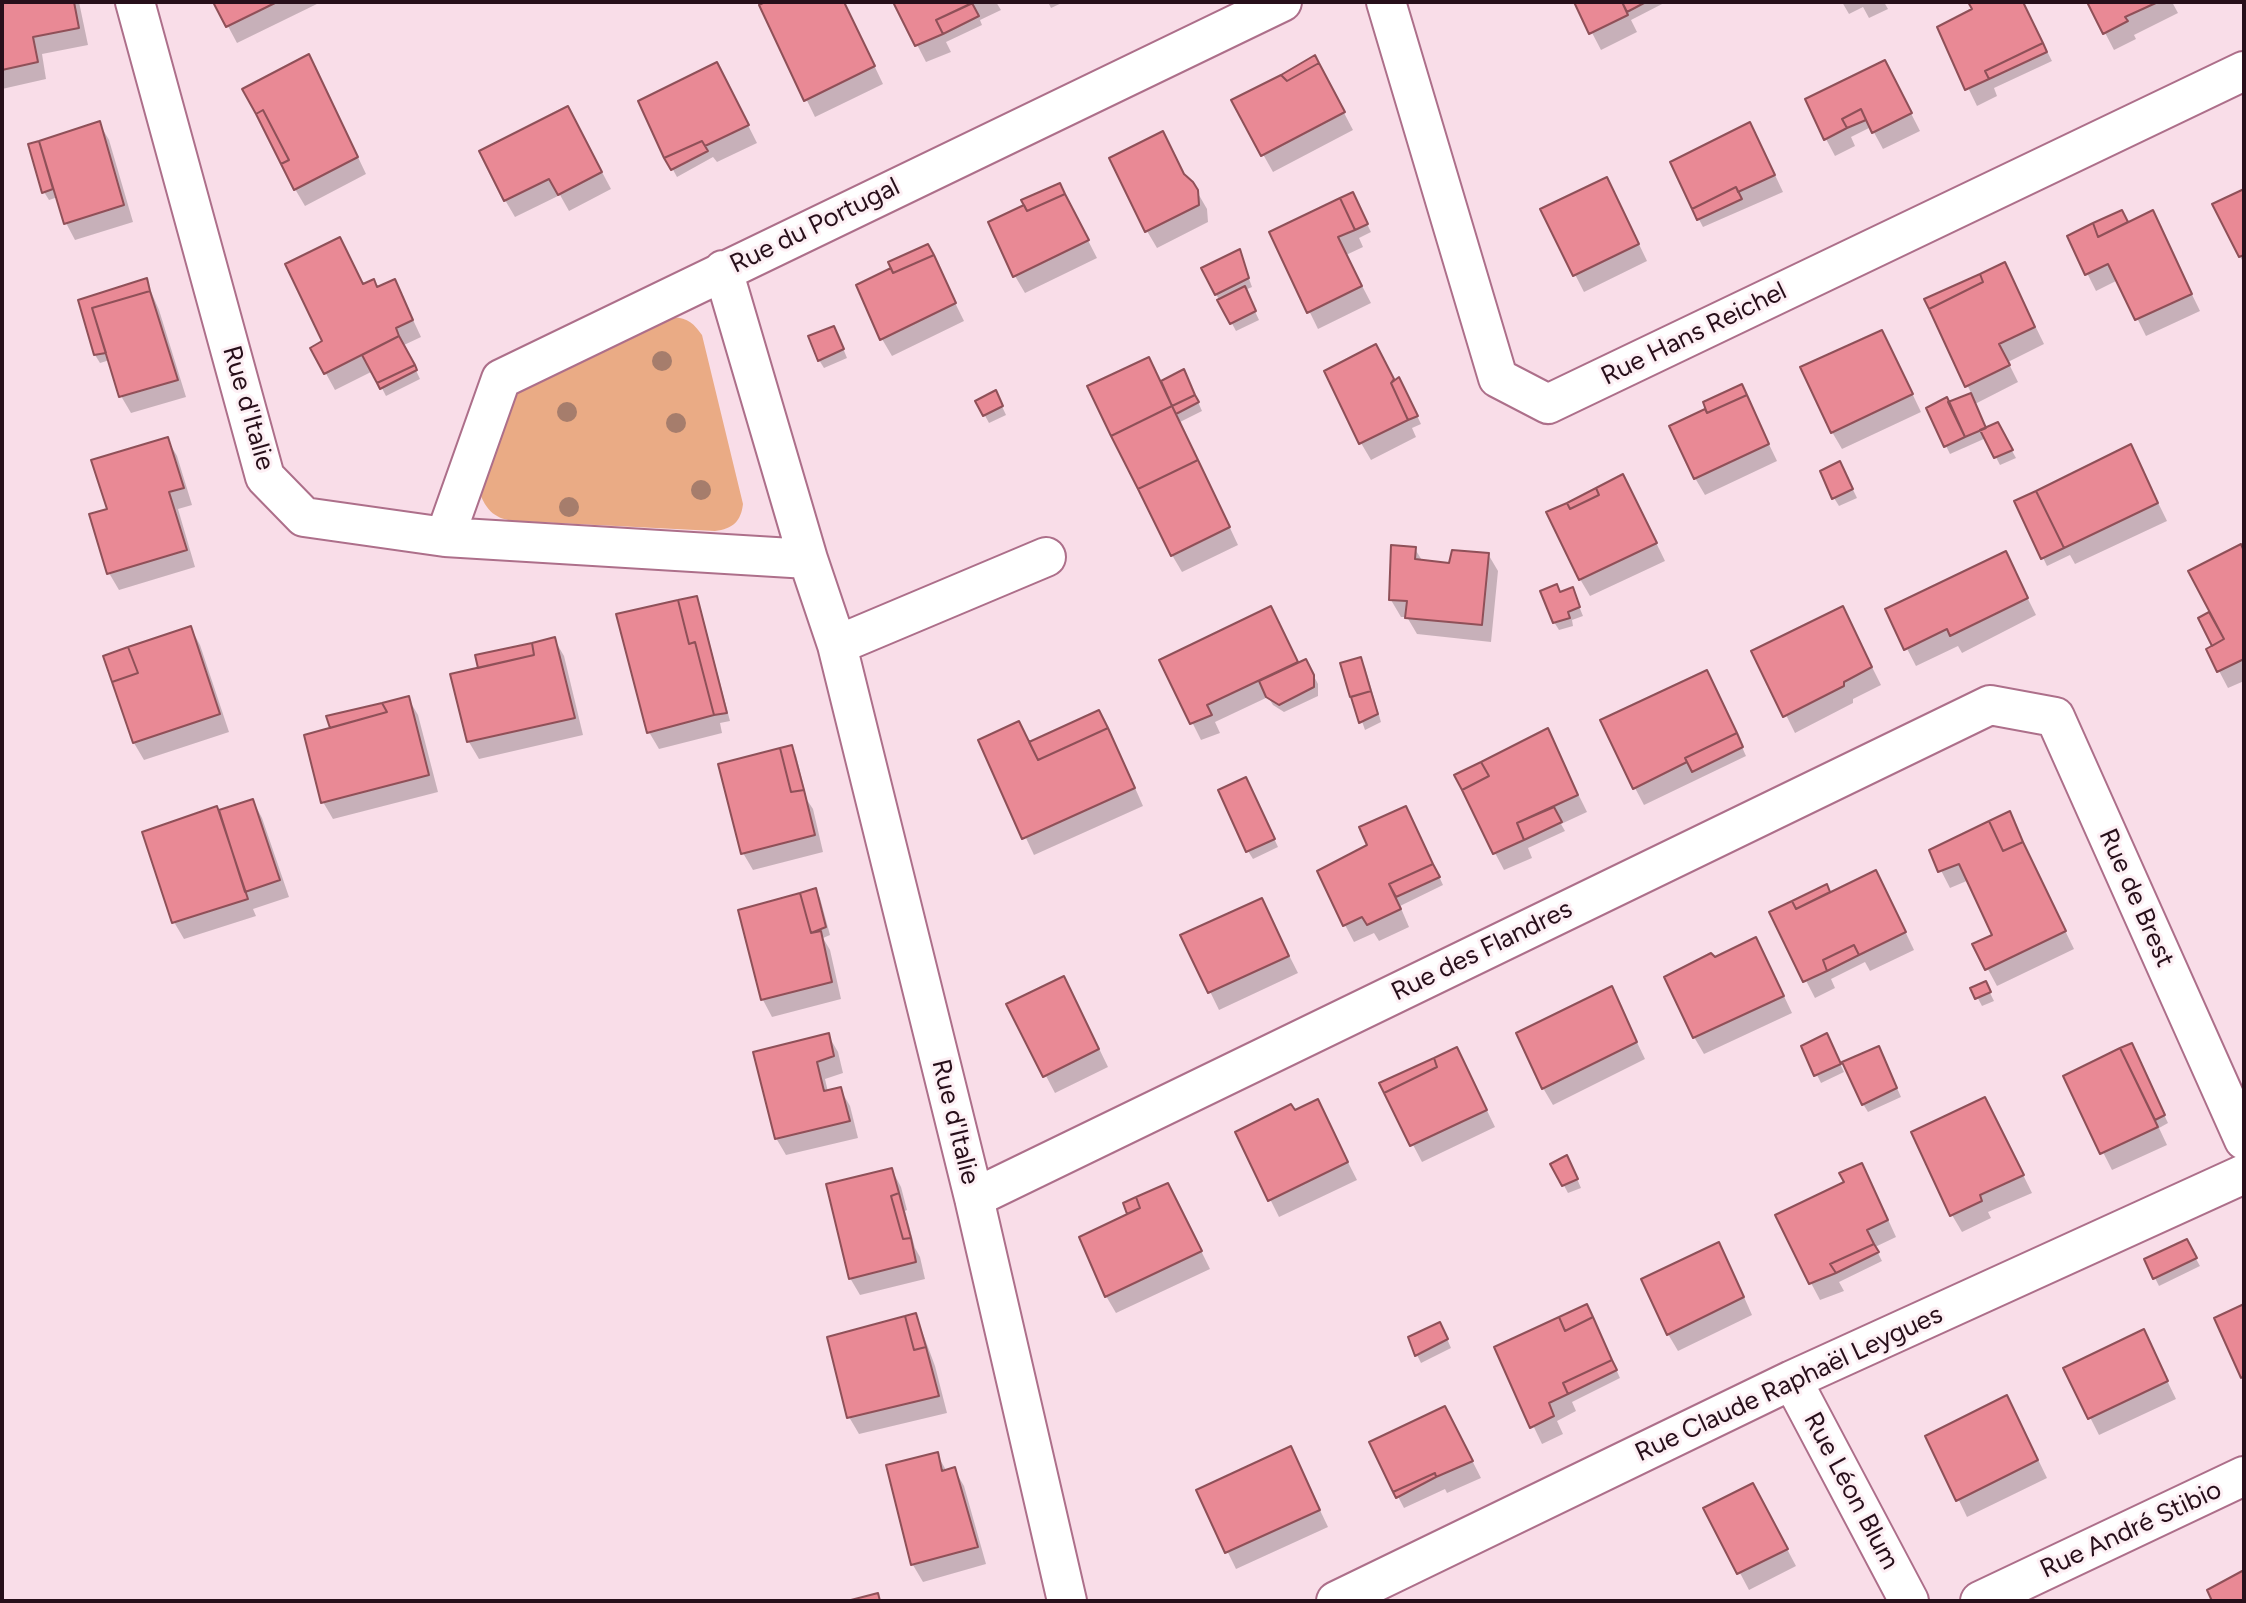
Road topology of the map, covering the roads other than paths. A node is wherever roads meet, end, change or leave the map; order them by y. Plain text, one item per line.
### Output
1 (135, 2) edge
2 (1282, 2) edge
3 (1387, 2) edge
4 (2244, 71) edge
5 (723, 270) junction
6 (445, 537) junction
7 (1046, 557) dead end
8 (808, 559) junction
9 (837, 645) junction
10 (1990, 705) joint
11 (2244, 1140) edge
12 (2244, 1174) edge
13 (974, 1198) junction
14 (1792, 1380) junction
15 (2244, 1476) edge
16 (1067, 1601) edge
17 (1336, 1601) edge
18 (1909, 1601) edge
19 (1980, 1601) edge

1 - 6 street, Rue d'Italie
2 - 5 street, Rue du Portugal
3 - 4 street, Rue Hans Reichel
5 - 6 street, Rue du Portugal
5 - 8 street, Rue d'Italie
6 - 8 street, Rue d'Italie
7 - 9 street
8 - 9 street, Rue d'Italie
9 - 13 street, Rue d'Italie
10 - 11 street, Rue de Brest
10 - 13 street, Rue des Flandres
12 - 14 street, Rue Claude Raphaël Leygues
13 - 16 street, Rue d'Italie
14 - 17 street, Rue Claude Raphaël Leygues
14 - 18 street, Rue Léon Blum
15 - 19 street, Rue André Stibio

